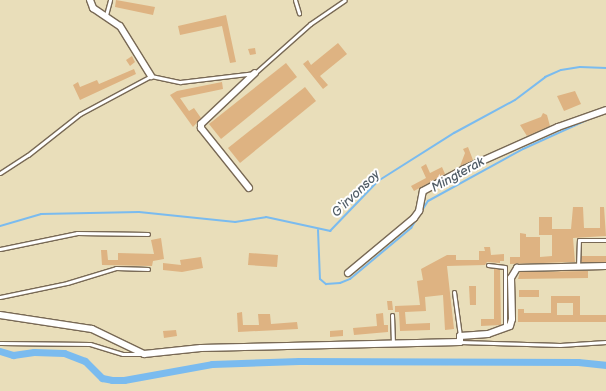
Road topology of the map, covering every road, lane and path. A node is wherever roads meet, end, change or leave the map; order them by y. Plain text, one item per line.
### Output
1 (90, 0) edge
2 (110, 0) edge
3 (295, 0) edge
4 (345, 0) edge
5 (299, 13) dead end
6 (106, 16) junction
7 (255, 72) junction
8 (151, 76) junction
9 (606, 110) edge
10 (0, 173) edge
11 (249, 188) dead end
12 (148, 234) dead end
13 (606, 240) edge
14 (0, 250) edge
15 (488, 265) dead end
16 (606, 266) edge
17 (578, 267) junction
18 (148, 269) dead end
19 (348, 272) dead end
20 (454, 292) dead end
21 (0, 297) edge
22 (0, 315) edge
23 (392, 315) dead end
24 (505, 328) junction
25 (460, 339) junction
26 (606, 342) edge
27 (0, 343) edge
28 (393, 343) junction
29 (144, 354) junction

1 - 6 street
2 - 6 lane
3 - 5 lane
4 - 7 lane
6 - 8 street
7 - 8 lane
7 - 11 street
8 - 10 lane
9 - 19 street
12 - 14 lane
13 - 17 lane
15 - 24 lane
16 - 17 street
17 - 24 street
18 - 21 lane
20 - 25 lane
22 - 29 street
23 - 28 lane
24 - 25 street
25 - 26 lane
25 - 28 street
27 - 29 lane
28 - 29 street

